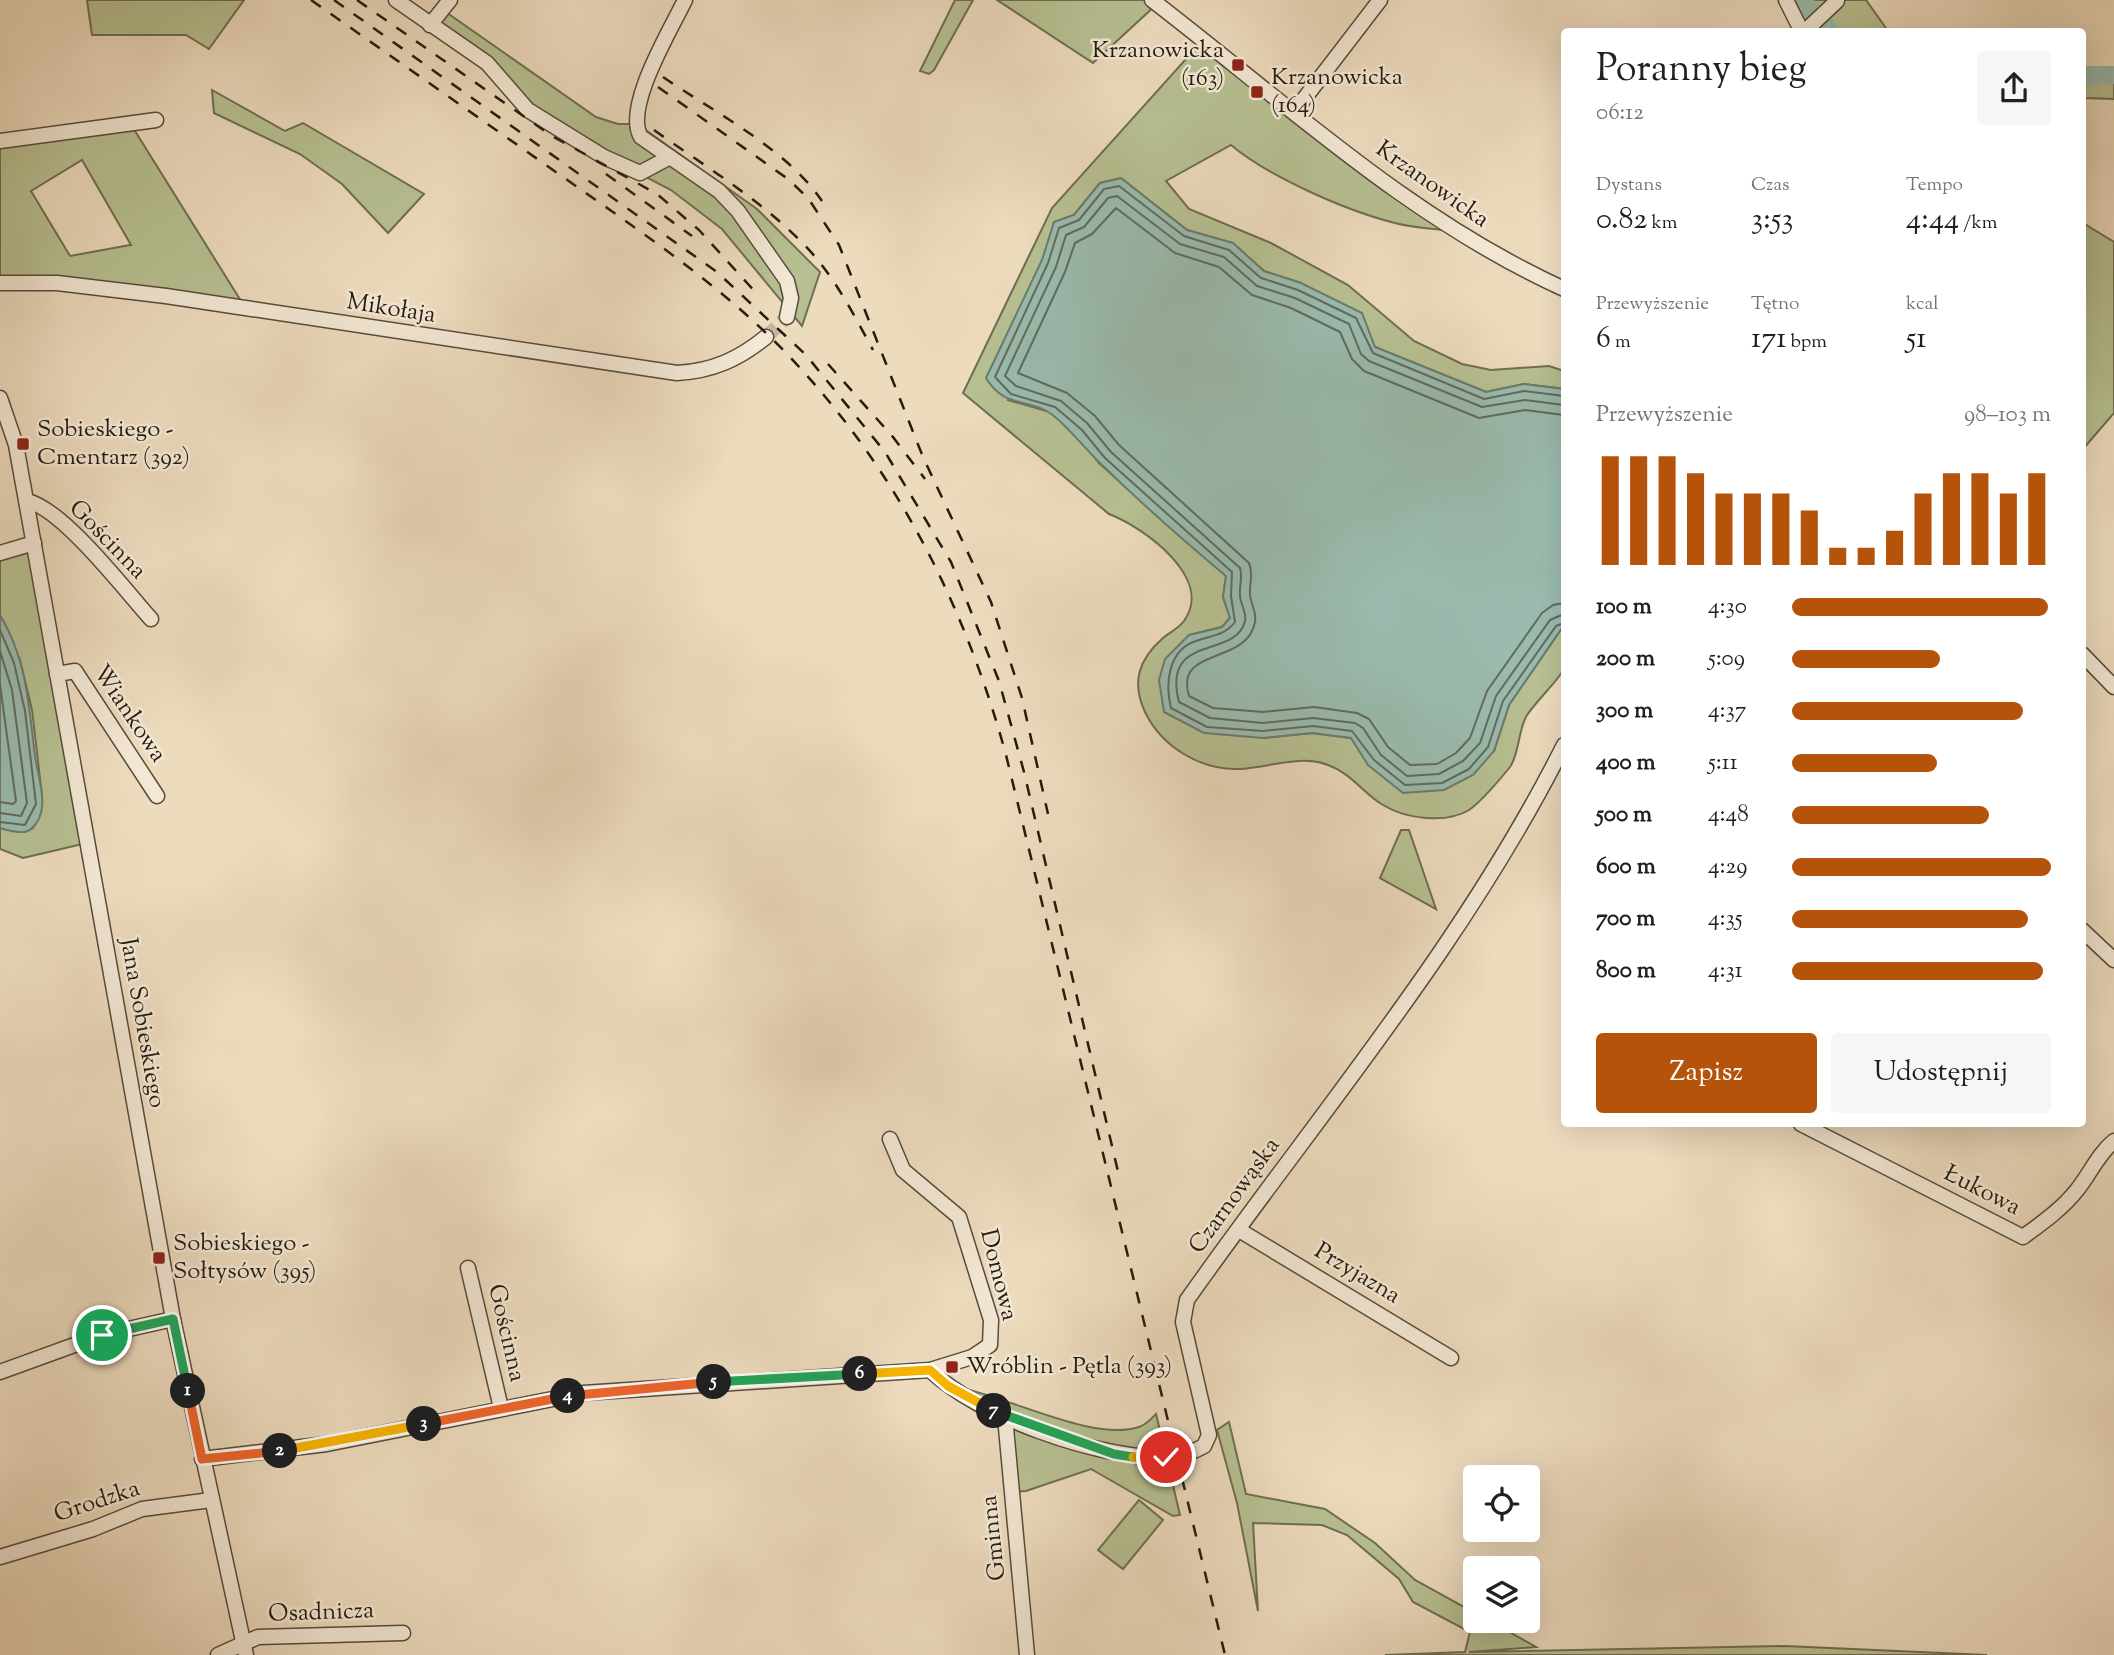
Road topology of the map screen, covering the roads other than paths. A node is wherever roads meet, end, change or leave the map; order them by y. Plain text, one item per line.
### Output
1 (396, 0) edge
2 (450, 0) edge
3 (685, 0) edge
4 (1152, 0) edge
5 (1380, 0) edge
6 (1786, 0) edge
7 (1837, 1) edge
8 (430, 24) junction
9 (1801, 28) edge
10 (1807, 28) edge
11 (1294, 111) junction
12 (156, 120) dead end
13 (0, 141) edge
14 (670, 157) junction
15 (0, 283) edge
16 (1561, 287) edge
17 (787, 317) tunnel mouth
18 (766, 337) tunnel mouth
19 (0, 398) edge
20 (27, 501) junction
21 (34, 543) junction
22 (0, 553) edge
23 (151, 619) dead end
24 (2086, 658) edge
25 (57, 674) junction
26 (2114, 688) edge
27 (1561, 750) edge
28 (157, 796) dead end
29 (2086, 934) edge
30 (2114, 960) edge
31 (1807, 1127) edge
32 (890, 1139) dead end
33 (2114, 1141) edge
34 (1238, 1230) junction
35 (468, 1268) dead end
36 (173, 1319) junction
37 (1451, 1358) dead end
38 (930, 1370) junction
39 (0, 1372) edge
40 (500, 1408) junction
41 (1005, 1417) junction
42 (202, 1459) junction
43 (211, 1500) junction
44 (0, 1557) edge
45 (403, 1633) dead end
46 (245, 1650) edge
47 (218, 1655) edge
48 (1027, 1655) edge

1 - 8 street
2 - 8 street
3 - 14 street
4 - 11 street, Krzanowicka
5 - 11 street
6 - 9 street
7 - 10 street
8 - 14 street
11 - 16 street, Krzanowicka
12 - 13 street
14 - 17 street
15 - 18 street, Mikołaja
19 - 20 street, Jana Sobieskiego
20 - 21 street, Jana Sobieskiego
20 - 23 street, Gościnna
21 - 22 street
21 - 25 street, Jana Sobieskiego
24 - 26 street
25 - 28 street, Wiankowa
25 - 36 street, Jana Sobieskiego
27 - 34 street, Czarnowąska
29 - 30 street
31 - 33 street, Łukowa
32 - 38 street, Domowa
34 - 37 street, Przyjazna
34 - 41 street, Czarnowąska, bridge
35 - 40 street, Gościnna
36 - 39 street
36 - 42 street, Jana Sobieskiego
38 - 40 street
38 - 41 street, Czarnowąska
40 - 42 street
41 - 48 street, Gminna
42 - 43 street, Jana Sobieskiego
43 - 44 street, Grodzka
43 - 46 street, Jana Sobieskiego
45 - 46 street, Osadnicza
46 - 47 street, Osadnicza

